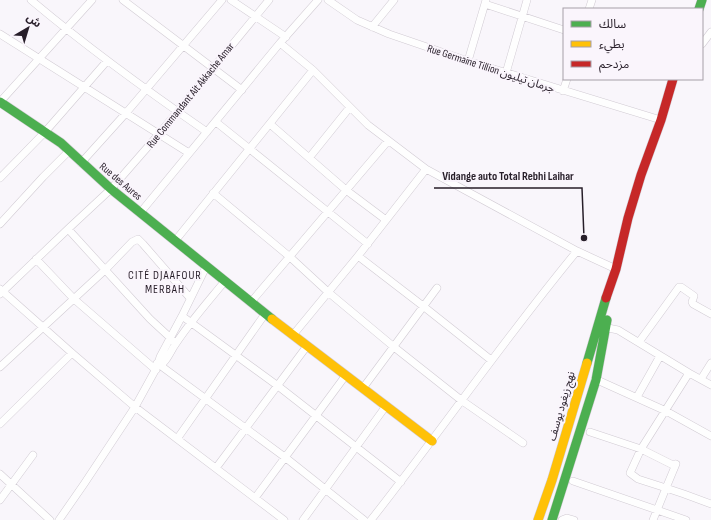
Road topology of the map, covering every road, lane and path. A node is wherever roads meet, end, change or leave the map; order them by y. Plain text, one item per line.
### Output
1 (31, 0) edge
2 (92, 0) edge
3 (123, 0) edge
4 (222, 0) edge
5 (231, 0) edge
6 (269, 0) edge
7 (318, 0) edge
8 (328, 0) edge
9 (394, 0) edge
10 (527, 0) edge
11 (486, 2) edge
12 (255, 16) junction
13 (522, 16) junction
14 (372, 26) junction
15 (65, 29) junction
16 (563, 30) edge
17 (711, 32) edge
18 (0, 34) edge
19 (286, 37) junction
20 (280, 43) junction
21 (703, 44) edge
22 (183, 45) junction
23 (711, 45) edge
24 (39, 59) junction
25 (107, 61) junction
26 (468, 61) junction
27 (213, 67) junction
28 (312, 70) junction
29 (506, 73) junction
30 (566, 80) edge
31 (673, 80) edge
32 (84, 86) junction
33 (146, 89) junction
34 (242, 90) junction
35 (563, 91) junction
36 (0, 102) edge
37 (350, 108) junction
38 (177, 111) junction
39 (126, 113) junction
40 (661, 120) junction
41 (216, 122) junction
42 (270, 124) junction
43 (45, 132) junction
44 (207, 132) junction
45 (159, 134) junction
46 (388, 141) junction
47 (250, 148) junction
48 (69, 151) junction
49 (189, 153) junction
50 (309, 158) junction
51 (82, 163) junction
52 (426, 169) junction
53 (0, 178) edge
54 (111, 189) junction
55 (346, 190) junction
56 (213, 193) junction
57 (328, 212) junction
58 (140, 213) junction
59 (386, 220) junction
60 (0, 224) edge
61 (68, 229) junction
62 (175, 241) junction
63 (368, 244) junction
64 (577, 251) junction
65 (358, 256) junction
66 (290, 257) junction
67 (36, 259) junction
68 (206, 267) junction
69 (616, 269) junction
70 (105, 270) junction
71 (225, 281) junction
72 (437, 288) dead end
73 (1, 291) edge
74 (328, 292) junction
75 (190, 298) junction
76 (74, 299) junction
77 (251, 302) junction
78 (423, 306) junction
79 (265, 314) junction
80 (711, 314) edge
81 (182, 316) junction
82 (191, 323) junction
83 (42, 327) junction
84 (602, 327) junction
85 (294, 335) junction
86 (170, 337) junction
87 (639, 342) junction
88 (176, 343) junction
89 (307, 346) junction
90 (394, 347) junction
91 (72, 353) junction
92 (235, 356) junction
93 (660, 356) junction
94 (491, 360) junction
95 (711, 364) edge
96 (158, 366) junction
97 (0, 367) edge
98 (689, 373) junction
99 (583, 374) junction
100 (346, 376) junction
101 (701, 379) junction
102 (596, 380) junction
103 (711, 384) edge
104 (278, 386) junction
105 (363, 388) junction
106 (637, 397) junction
107 (206, 399) junction
108 (461, 400) junction
109 (386, 406) junction
110 (135, 407) junction
111 (666, 411) junction
112 (316, 416) junction
113 (0, 424) edge
114 (247, 428) junction
115 (590, 432) dead end
116 (711, 436) edge
117 (177, 439) junction
118 (432, 441) junction
119 (523, 443) dead end
120 (356, 448) junction
121 (642, 450) junction
122 (34, 455) dead end
123 (286, 458) junction
124 (216, 468) junction
125 (0, 474) edge
126 (573, 480) dead end
127 (401, 482) junction
128 (12, 485) junction
129 (666, 488) junction
130 (325, 489) junction
131 (255, 498) junction
132 (0, 500) edge
133 (711, 504) edge
134 (657, 509) junction
135 (50, 520) edge
136 (59, 520) edge
137 (284, 520) edge
138 (303, 520) edge
139 (364, 520) edge
140 (371, 520) edge
141 (538, 520) edge
142 (552, 520) edge
143 (562, 520) edge
144 (574, 520) edge
145 (653, 520) edge
146 (686, 520) edge

1 - 15 street
2 - 15 street
3 - 22 street
4 - 22 street
5 - 12 street
6 - 12 street, Rue Commandant Ait Akkache Amar
7 - 19 street
8 - 14 street, Rue Germaine Tillion جرمان تيليون
9 - 14 street
10 - 13 street
11 - 13 street
11 - 26 street
12 - 19 street
12 - 27 street, Rue Commandant Ait Akkache Amar
13 - 16 street
13 - 29 street
14 - 26 street, Rue Germaine Tillion جرمان تيليون
15 - 24 street
15 - 25 street
17 - 21 street
18 - 24 street
19 - 20 street
20 - 28 street
20 - 34 street
21 - 23 street
22 - 27 street
22 - 33 street
24 - 32 street
24 - 36 street
25 - 32 street
25 - 33 street
26 - 29 street, Rue Germaine Tillion جرمان تيليون
27 - 34 street
27 - 38 street, Rue Commandant Ait Akkache Amar
28 - 37 street
28 - 42 street
29 - 35 street, Rue Germaine Tillion جرمان تيليون
30 - 35 street
31 - 40 main road, نهج زيغود يوسف
32 - 39 street
32 - 43 street
33 - 38 street
33 - 39 street
34 - 41 street
35 - 40 street, Rue Germaine Tillion جرمان تيليون
36 - 43 main road, Rue des Aures
37 - 46 street
37 - 50 street
38 - 44 street
38 - 45 street, Rue Commandant Ait Akkache Amar
39 - 45 street
39 - 51 street
40 - 69 main road, نهج زيغود يوسف
41 - 44 street
41 - 47 street
42 - 47 street
42 - 50 street
43 - 48 main road, Rue des Aures
43 - 53 street
44 - 49 street
45 - 49 street
45 - 54 street, Rue Commandant Ait Akkache Amar
46 - 52 street
46 - 55 street
47 - 56 street
47 - 57 street
48 - 51 main road, Rue des Aures
48 - 60 street
49 - 58 street
50 - 55 street
51 - 54 main road, Rue des Aures
52 - 59 street
52 - 64 street
54 - 58 main road, Rue des Aures
54 - 61 street, Rue Commandant Ait Akkache Amar
55 - 57 street
55 - 59 street
56 - 62 street
56 - 66 street
57 - 63 street
57 - 66 street
58 - 62 main road, Rue des Aures
59 - 63 street
61 - 67 street, Rue Commandant Ait Akkache Amar
61 - 70 street
62 - 68 main road, Rue des Aures
63 - 65 street
64 - 69 street
64 - 94 street
65 - 74 street
65 - 78 street
66 - 74 street
66 - 77 street
67 - 73 street, Rue Commandant Ait Akkache Amar
67 - 76 street
68 - 71 main road, Rue des Aures
68 - 75 street
69 - 84 main road, نهج زيغود يوسف
70 - 75 street
70 - 76 street
70 - 86 street
71 - 77 main road, Rue des Aures
71 - 82 street
72 - 78 street
73 - 83 street
74 - 85 street
74 - 90 street
75 - 81 street
76 - 83 street
76 - 96 street
77 - 79 main road, Rue des Aures
78 - 90 street
78 - 94 street
79 - 85 main road, Rue des Aures
79 - 92 street
80 - 87 street
81 - 82 street
81 - 86 street
82 - 88 street
82 - 92 street
83 - 91 street
83 - 97 street
84 - 87 street
84 - 99 main road, نهج زيغود يوسف
84 - 102 main road, نهج زيغود يوسف
85 - 89 main road, Rue des Aures
86 - 88 street
86 - 96 street
87 - 93 street
88 - 96 street
89 - 100 main road, Rue des Aures
89 - 104 street
90 - 105 street
90 - 108 street
91 - 110 street
91 - 113 street
92 - 104 street
92 - 107 street
93 - 98 street
93 - 106 street
94 - 108 street
95 - 101 street
96 - 107 street
96 - 110 street
98 - 101 street
98 - 111 street
99 - 102 street
99 - 141 main road, نهج زيغود يوسف
100 - 105 main road, Rue des Aures
100 - 112 street
101 - 103 street
102 - 106 street
102 - 142 main road, نهج زيغود يوسف
104 - 112 street
104 - 114 street
105 - 109 main road, Rue des Aures
106 - 111 street
107 - 114 street
107 - 117 street
108 - 118 street
108 - 119 street
109 - 118 main road, Rue des Aures
109 - 120 street
110 - 117 street
110 - 136 street
111 - 116 street
111 - 121 street
112 - 120 street
112 - 123 street
114 - 123 street
114 - 124 street
115 - 121 street
117 - 124 street
118 - 127 street
120 - 127 street
120 - 130 street
121 - 129 street
121 - 129 street
122 - 128 street
123 - 130 street
123 - 131 street
124 - 131 street
125 - 128 street
126 - 134 street
127 - 140 street
128 - 132 street
128 - 135 street
129 - 133 street
129 - 134 street
130 - 138 street
130 - 139 street
131 - 137 street
134 - 145 street
134 - 146 street
143 - 144 street

